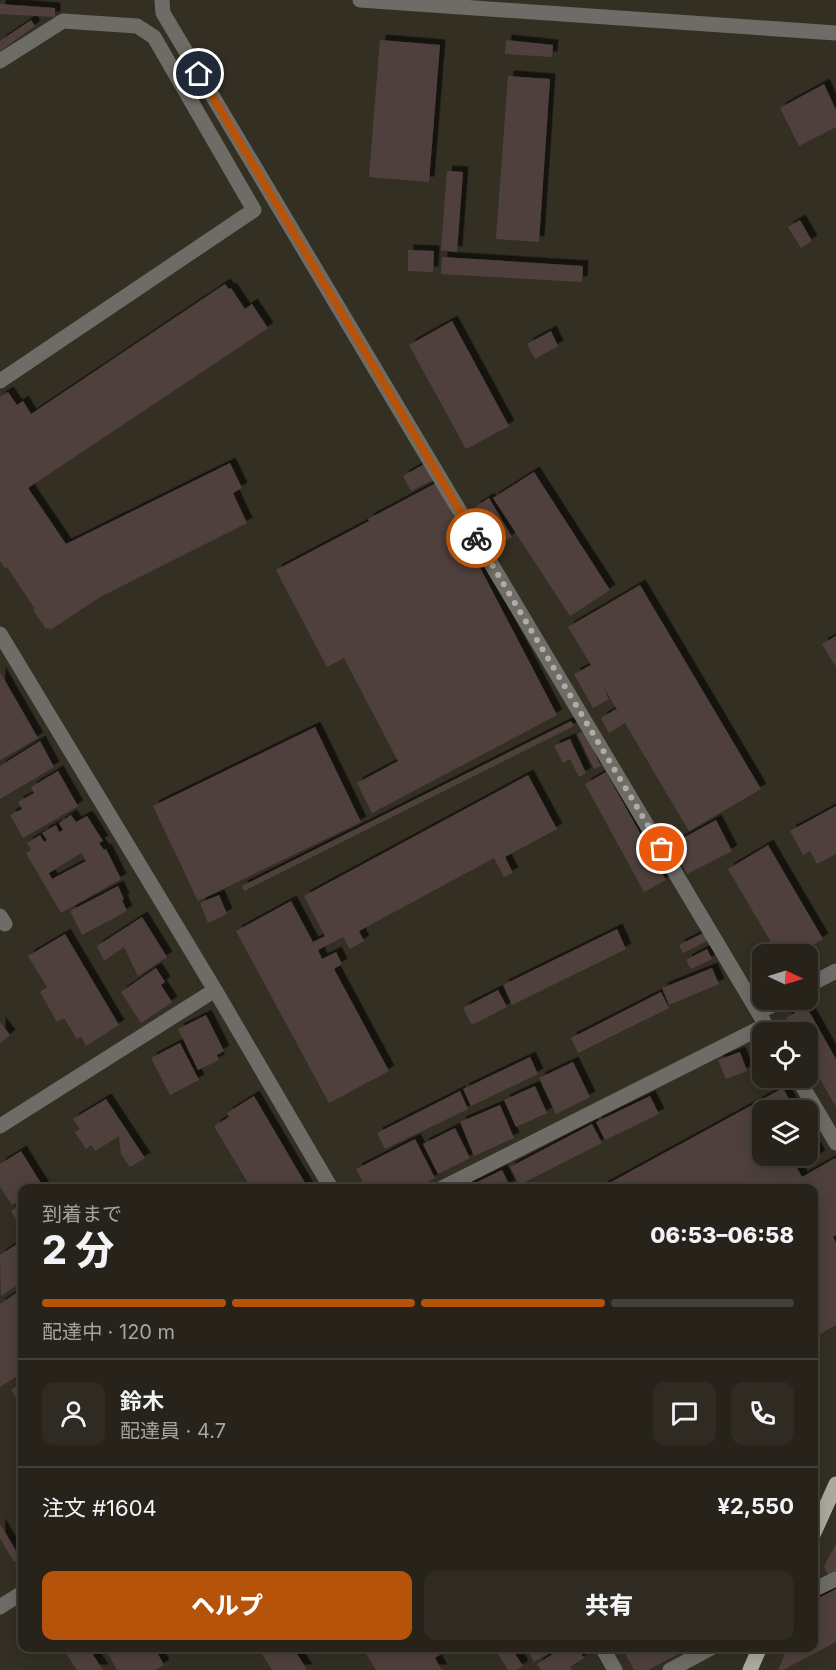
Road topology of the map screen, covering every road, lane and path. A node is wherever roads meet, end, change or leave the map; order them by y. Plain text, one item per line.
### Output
1 (360, 0) edge
2 (162, 7) edge
3 (137, 26) junction
4 (836, 33) edge
5 (0, 62) edge
6 (0, 381) edge
7 (1, 638) edge
8 (836, 971) edge
9 (818, 980) edge
10 (215, 990) junction
11 (775, 1010) edge
12 (764, 1022) edge
13 (766, 1022) edge
14 (752, 1030) edge
15 (804, 1088) edge
16 (0, 1126) edge
17 (836, 1143) edge
18 (329, 1184) edge
19 (450, 1184) edge
20 (836, 1484) edge
21 (818, 1524) edge
22 (836, 1579) edge
23 (818, 1588) edge
24 (18, 1596) edge
25 (0, 1607) edge
26 (605, 1652) edge
27 (704, 1652) edge
28 (758, 1652) edge
29 (615, 1670) edge
30 (670, 1670) edge
31 (750, 1670) edge

1 - 4 street
2 - 3 street
2 - 12 street
3 - 5 street
3 - 6 street
7 - 10 street
8 - 9 street
10 - 16 street
10 - 18 street
11 - 13 street
14 - 19 street
15 - 17 street
20 - 21 main road
22 - 23 street
24 - 25 street
26 - 29 street
27 - 30 street
28 - 31 main road

